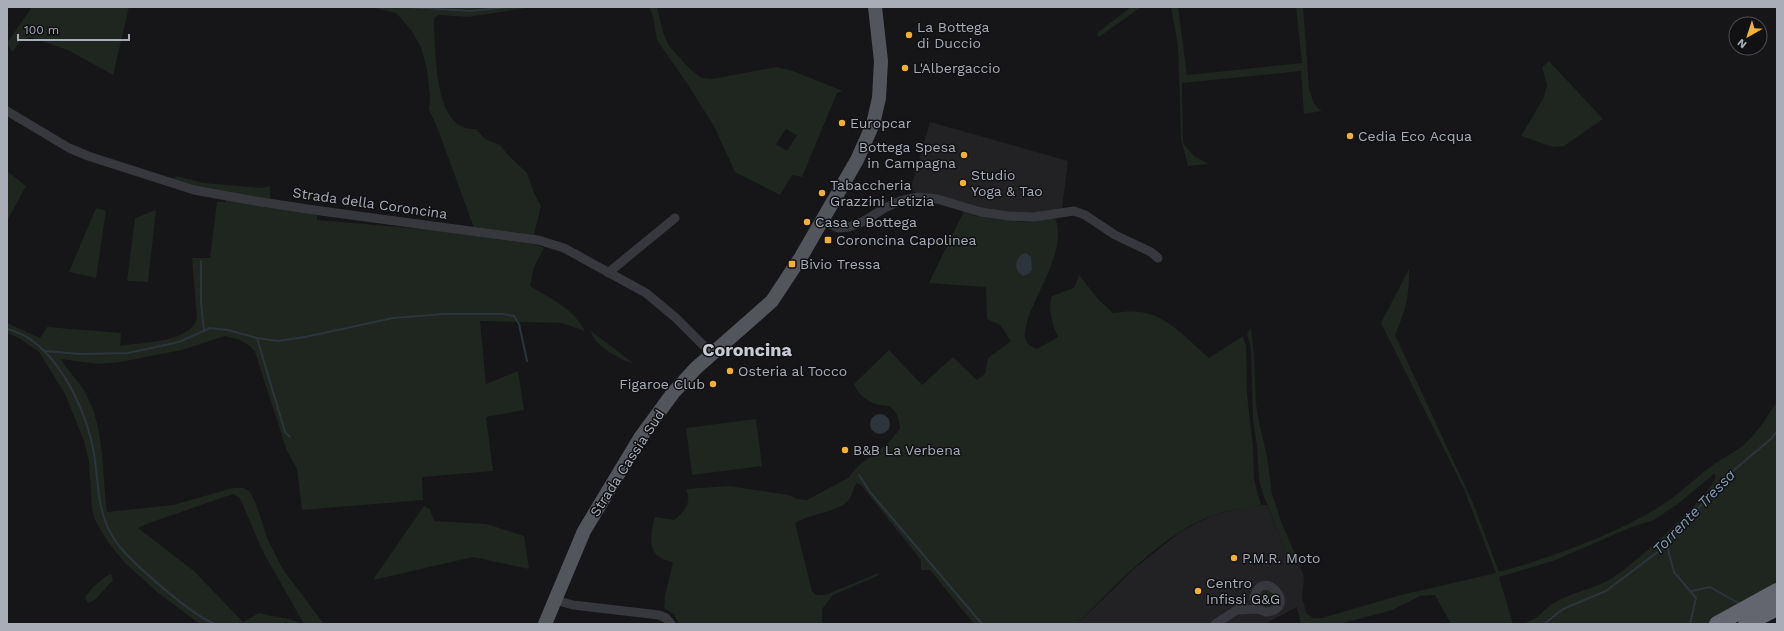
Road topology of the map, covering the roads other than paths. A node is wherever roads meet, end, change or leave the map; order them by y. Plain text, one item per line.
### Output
1 (875, 7) edge
2 (7, 110) edge
3 (675, 218) dead end
4 (822, 220) junction
5 (1158, 258) dead end
6 (608, 273) junction
7 (711, 353) junction
8 (1777, 591) edge
9 (1254, 598) junction
10 (555, 600) junction
11 (1777, 608) edge
12 (1258, 609) junction
13 (1238, 610) junction
14 (545, 624) edge
15 (671, 624) edge
16 (1216, 624) edge
17 (1717, 624) edge
18 (1746, 624) edge

1 - 4 main road, Strada Cassia Sud
2 - 6 street, Strada della Coroncina
3 - 6 street
4 - 5 street
4 - 7 main road, Strada Cassia Sud
6 - 7 street, Strada della Coroncina
7 - 10 main road, Strada Cassia Sud
8 - 17 highway
9 - 12 street
9 - 12 street
9 - 13 street
10 - 14 main road, Strada Cassia Sud
10 - 15 street
11 - 18 highway
12 - 13 street
13 - 16 street

